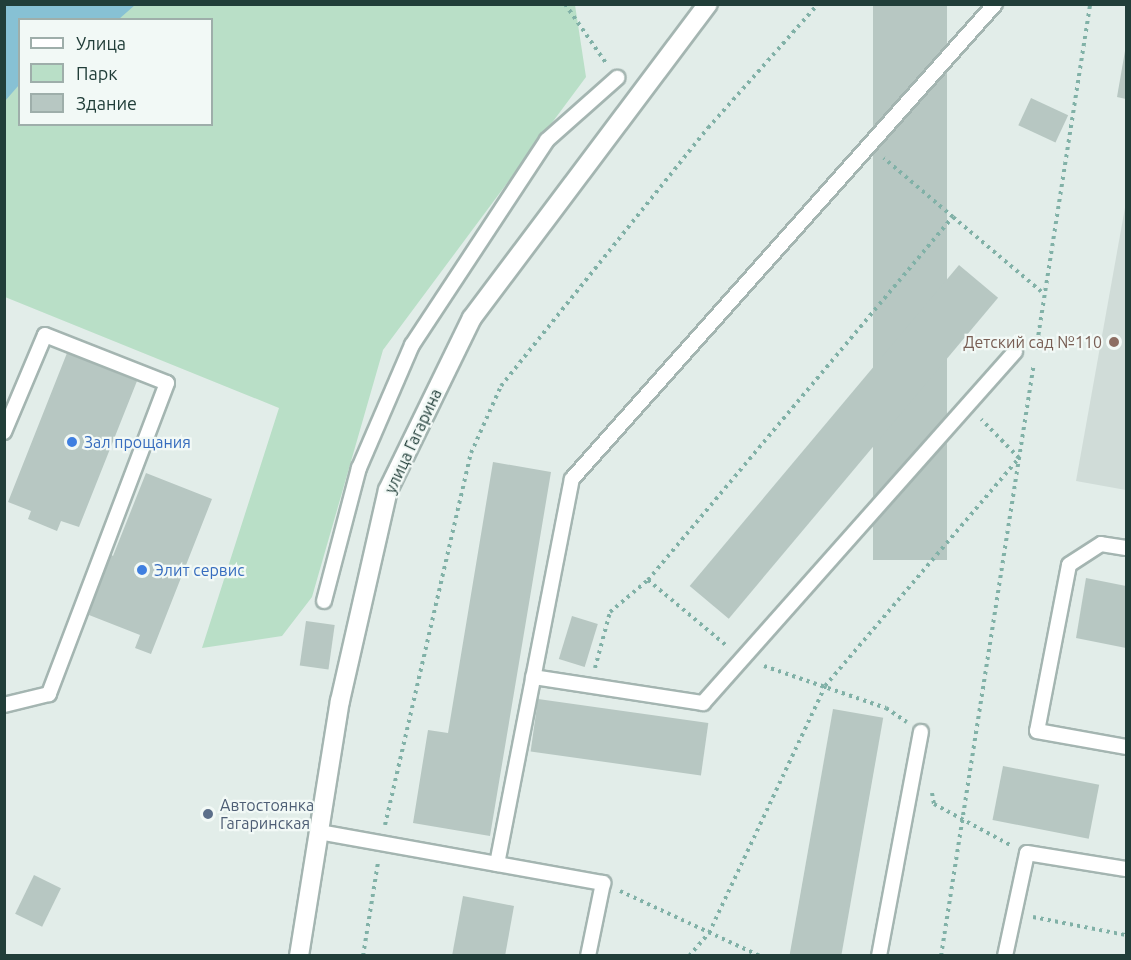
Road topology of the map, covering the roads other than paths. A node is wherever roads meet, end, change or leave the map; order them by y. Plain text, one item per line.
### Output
1 (708, 4) edge
2 (995, 4) edge
3 (617, 78) road end
4 (1015, 352) dead end
5 (4, 432) edge
6 (1126, 548) edge
7 (324, 601) dead end
8 (533, 677) junction
9 (4, 705) edge
10 (921, 732) road end
11 (1126, 747) edge
12 (319, 832) junction
13 (497, 864) junction
14 (1126, 869) edge
15 (299, 956) edge
16 (588, 956) edge
17 (879, 956) edge
18 (1005, 956) edge

1 - 12 street, улица Гагарина
2 - 8 lane
3 - 7 lane
4 - 8 lane
5 - 9 lane
6 - 11 lane
8 - 13 lane
10 - 17 lane
12 - 13 lane
12 - 15 street, улица Гагарина
13 - 16 lane
14 - 18 lane

